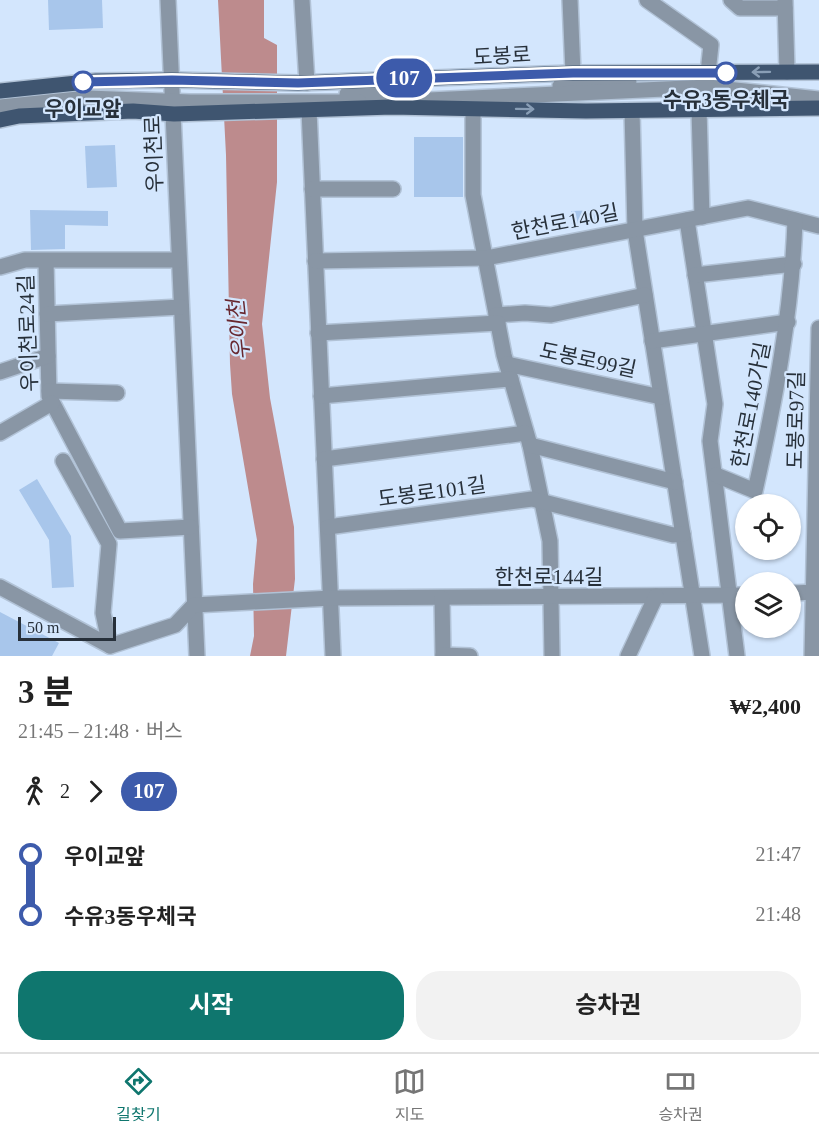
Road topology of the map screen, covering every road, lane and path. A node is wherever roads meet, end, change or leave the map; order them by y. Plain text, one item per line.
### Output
1 (168, 0) edge
2 (302, 0) edge
3 (570, 0) edge
4 (647, 0) edge
5 (731, 0) edge
6 (785, 4) edge
7 (787, 72) junction
8 (819, 72) edge
9 (573, 73) junction
10 (708, 73) junction
11 (819, 90) edge
12 (0, 91) edge
13 (173, 97) junction
14 (302, 97) junction
15 (190, 98) junction
16 (819, 99) edge
17 (0, 101) edge
18 (0, 107) edge
19 (473, 108) junction
20 (819, 108) edge
21 (699, 109) junction
22 (632, 111) junction
23 (0, 120) edge
24 (312, 189) junction
25 (393, 189) dead end
26 (695, 218) junction
27 (795, 220) junction
28 (819, 226) edge
29 (635, 230) junction
30 (486, 258) junction
31 (179, 260) junction
32 (46, 261) junction
33 (315, 261) junction
34 (794, 264) junction
35 (0, 267) edge
36 (695, 275) junction
37 (645, 295) junction
38 (181, 307) junction
39 (47, 314) junction
40 (497, 319) junction
41 (788, 322) junction
42 (819, 328) edge
43 (318, 333) junction
44 (703, 334) junction
45 (652, 341) junction
46 (48, 356) junction
47 (509, 371) junction
48 (0, 372) edge
49 (117, 393) dead end
50 (321, 396) junction
51 (51, 397) junction
52 (661, 397) junction
53 (0, 433) edge
54 (528, 439) junction
55 (324, 459) junction
56 (63, 461) dead end
57 (716, 475) junction
58 (675, 482) junction
59 (541, 502) junction
60 (817, 502) edge
61 (817, 526) edge
62 (191, 527) junction
63 (328, 527) junction
64 (683, 534) junction
65 (735, 579) edge
66 (0, 587) edge
67 (816, 592) edge
68 (801, 593) edge
69 (693, 595) junction
70 (735, 595) edge
71 (656, 596) junction
72 (332, 598) junction
73 (442, 598) junction
74 (552, 598) junction
75 (194, 605) junction
76 (737, 638) edge
77 (816, 640) edge
78 (110, 646) junction
79 (443, 655) edge
80 (197, 656) edge
81 (333, 656) edge
82 (471, 656) edge
83 (552, 656) edge
84 (628, 656) edge
85 (702, 656) edge
86 (737, 656) edge
87 (812, 656) edge

1 - 13 street, 우이천로
2 - 14 street
3 - 9 street
4 - 10 street
5 - 6 street
6 - 7 street
7 - 8 main road, 도봉로
7 -> 10 main road, 도봉로
9 - 10 main road, 도봉로
9 - 14 main road, 도봉로
11 - 14 street
12 - 13 main road, 도봉로
13 - 15 main road, 도봉로
13 - 15 main road, 도봉로
13 - 17 street
13 - 18 street
13 - 23 main road, 도봉로
13 - 31 street, 우이천로
14 - 15 main road
14 - 15 main road, 도봉로
14 - 16 street
14 - 19 main road, 도봉로
14 - 24 street
19 -> 22 main road, 도봉로
19 - 30 street, 도봉로99길
20 - 21 main road, 도봉로
21 - 22 main road, 도봉로
21 - 26 street
22 - 29 street
24 - 25 street
24 - 33 street
26 - 27 street, 한천로140길
26 - 29 street, 한천로140길
26 - 36 street, 한천로140가길
27 - 28 street, 한천로140길
27 - 34 street, 한천로140가길
29 - 30 street, 한천로140길
29 - 37 street
30 - 33 street, 한천로140길
30 - 40 street, 도봉로99길
31 - 32 street, 우이천로24길
31 - 38 street, 우이천로
32 - 35 street, 우이천로24길
32 - 39 street, 우이천로24길
33 - 43 street
34 - 36 street
34 - 41 street, 한천로140가길
36 - 44 street, 한천로140가길
37 - 40 street, 도봉로99길
37 - 45 street
38 - 39 street
38 - 62 street, 우이천로
39 - 46 street, 우이천로24길
40 - 43 street
40 - 47 street, 도봉로99길
41 - 44 street, 한천로140가길
41 - 57 street, 한천로140가길
42 - 60 street, 도봉로97길
43 - 50 street
44 - 45 street
44 - 57 street, 한천로140가길
45 - 52 street
46 - 48 street
46 - 51 street, 우이천로24길
47 - 50 street
47 - 52 street, 도봉로99길
47 - 54 street, 도봉로99길
49 - 51 street
50 - 55 street
51 - 53 street
51 - 62 street
52 - 58 street
54 - 55 street
54 - 58 street
54 - 59 street, 도봉로99길
55 - 63 street
56 - 78 street
57 - 65 street, 한천로140가길
58 - 64 street
59 - 63 street, 도봉로101길
59 - 64 street
59 - 74 street, 도봉로99길
60 - 61 street, 도봉로97길
61 - 67 street, 도봉로97길
62 - 75 street, 우이천로
63 - 72 street
64 - 69 street
66 - 78 street
67 - 68 street
67 - 77 street, 도봉로97길
69 - 70 street, 한천로144길
69 - 71 street, 한천로144길
69 - 85 street
71 - 74 street, 한천로144길
71 - 84 street
72 - 73 street, 한천로144길
72 - 75 street, 한천로144길
72 - 81 street
73 - 74 street, 한천로144길
73 - 79 street
74 - 83 street, 도봉로99길
75 - 78 street
75 - 80 street, 우이천로
76 - 86 street, 한천로140가길
77 - 87 street, 도봉로97길
79 - 82 street

